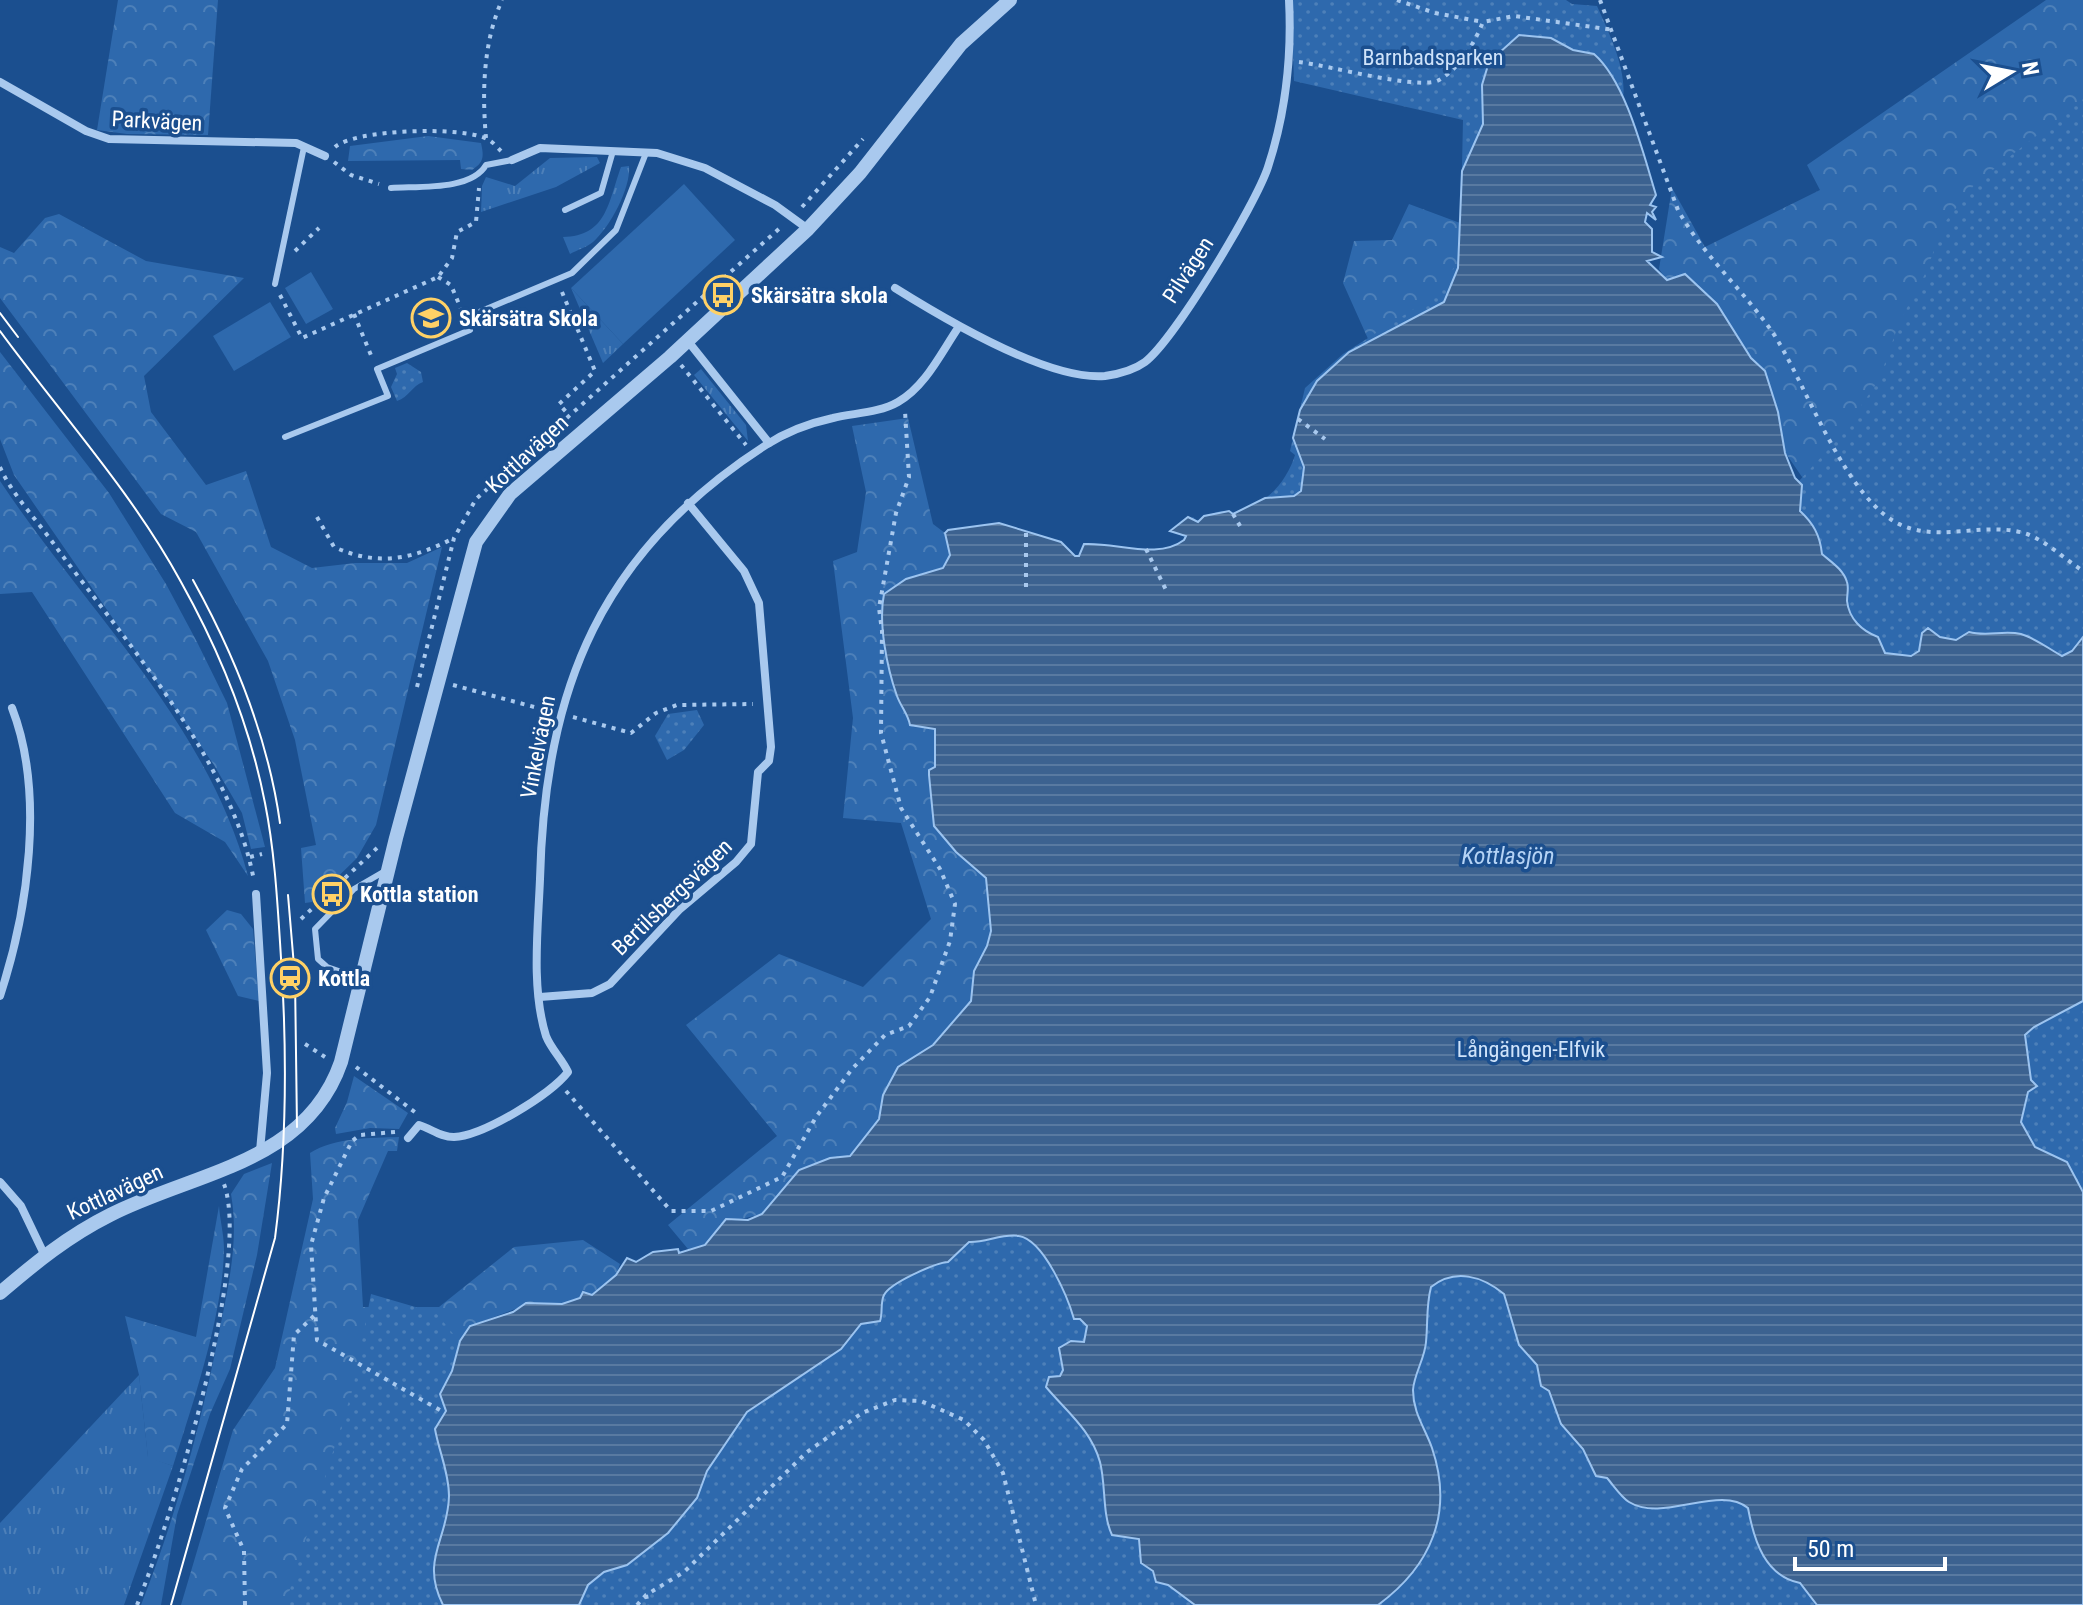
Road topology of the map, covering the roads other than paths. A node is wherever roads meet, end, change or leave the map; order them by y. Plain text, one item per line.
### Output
1 (1010, 0) edge
2 (1289, 0) edge
3 (0, 82) edge
4 (304, 147) junction
5 (613, 151) junction
6 (646, 153) junction
7 (325, 156) road end
8 (512, 160) joint
9 (391, 188) road end
10 (565, 210) dead end
11 (808, 229) junction
12 (275, 284) road end
13 (895, 288) dead end
14 (958, 328) junction
15 (687, 340) junction
16 (285, 437) dead end
17 (769, 443) junction
18 (688, 503) junction
19 (12, 708) dead end
20 (388, 869) junction
21 (256, 894) road end
22 (363, 979) junction
23 (0, 996) edge
24 (540, 997) junction
25 (410, 1134) road end
26 (260, 1152) junction
27 (0, 1182) edge
28 (44, 1254) junction
29 (0, 1293) edge

1 - 11 street, Kottlavägen
2 - 14 street, Pilvägen
3 - 4 street, Parkvägen
4 - 7 street, Parkvägen
4 - 12 lane
5 - 6 street
5 - 8 street
5 - 10 lane
6 - 11 street
6 - 16 lane
8 - 9 lane
11 - 15 street, Kottlavägen
13 - 14 street, Pilvägen
14 - 17 street
15 - 17 street
15 - 20 street, Kottlavägen
17 - 18 street, Vinkelvägen
18 - 24 street, Vinkelvägen
18 - 24 street, Bertilsbergsvägen
19 - 23 street
20 - 22 street, Kottlavägen
20 - 22 lane
21 - 26 street
22 - 26 street, Kottlavägen
24 - 25 street, Vinkelvägen
26 - 28 street, Kottlavägen
27 - 28 street
28 - 29 street, Kottlavägen

